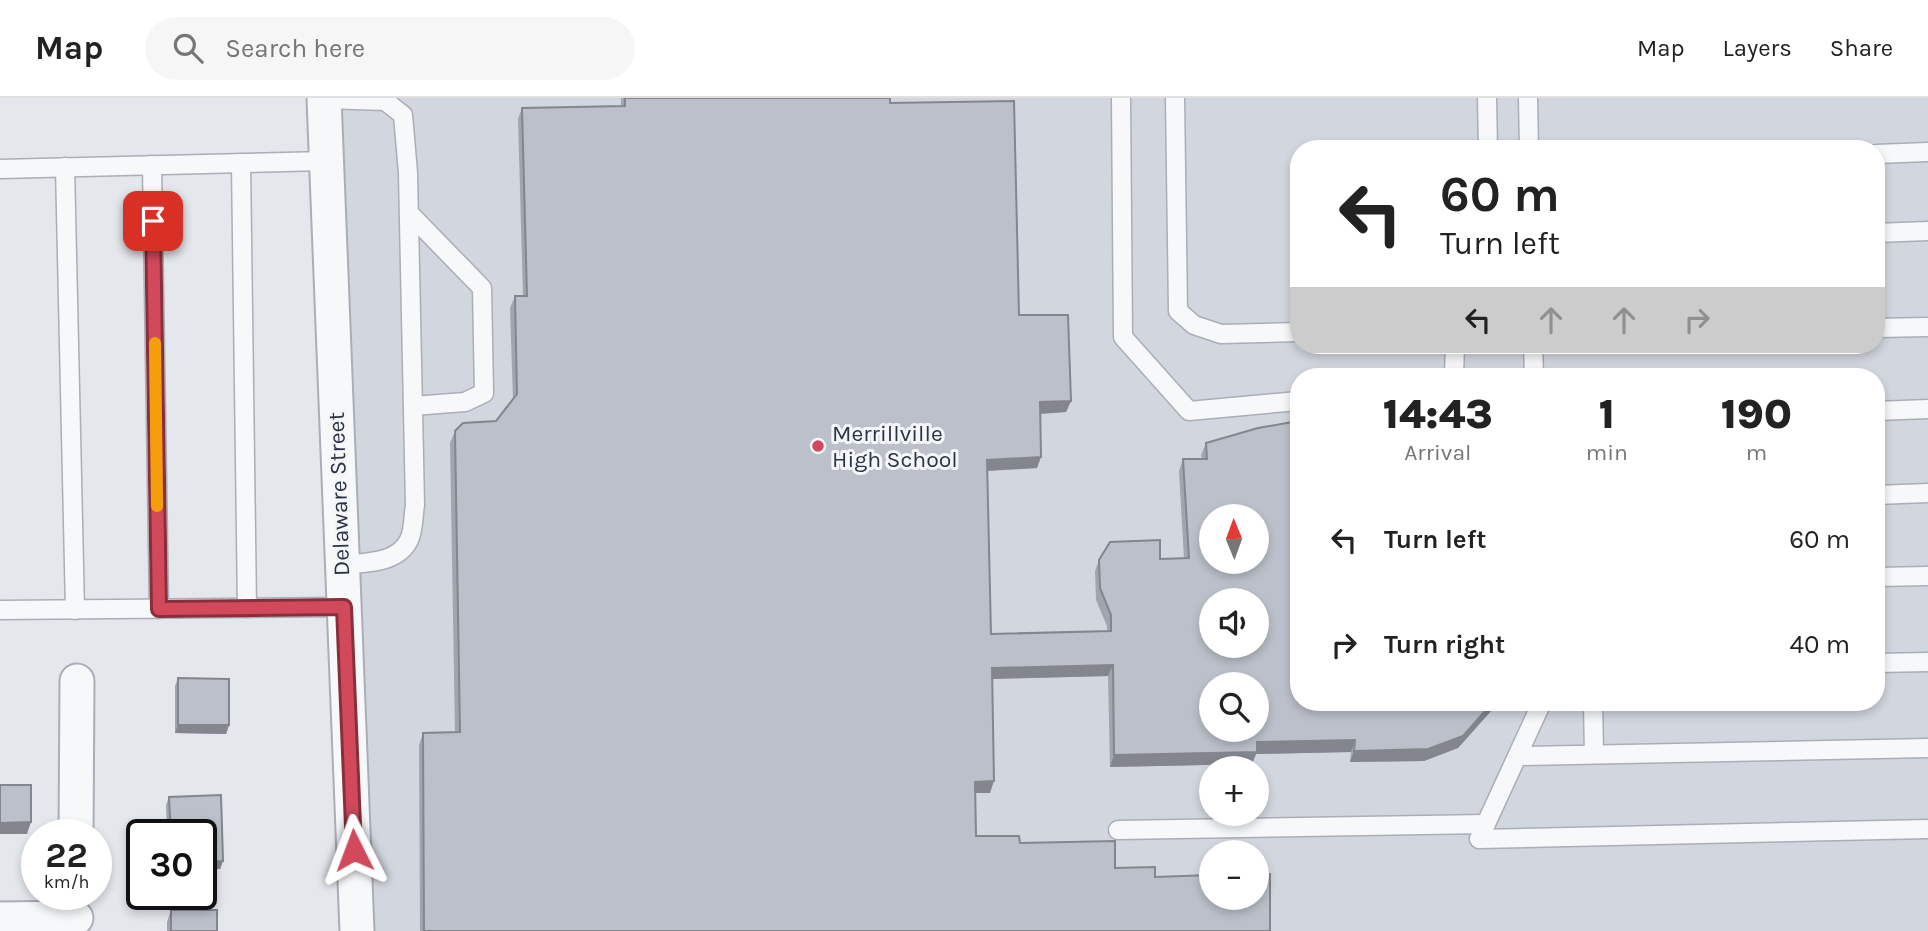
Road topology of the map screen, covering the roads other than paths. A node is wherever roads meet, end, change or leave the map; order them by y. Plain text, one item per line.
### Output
1 (324, 98) edge
2 (1121, 98) edge
3 (1175, 98) edge
4 (1487, 98) edge
5 (1528, 98) edge
6 (1488, 140) edge
7 (1529, 140) edge
8 (1928, 152) edge
9 (1885, 154) edge
10 (326, 161) junction
11 (242, 163) junction
12 (152, 165) junction
13 (65, 167) junction
14 (0, 169) edge
15 (409, 213) junction
16 (1928, 231) edge
17 (1885, 233) edge
18 (1928, 327) edge
19 (1885, 328) edge
20 (1290, 332) edge
21 (1290, 402) edge
22 (413, 407) junction
23 (1928, 409) edge
24 (1885, 411) edge
25 (1928, 493) edge
26 (1885, 495) edge
27 (342, 565) junction
28 (1928, 576) edge
29 (1885, 577) edge
30 (344, 607) junction
31 (247, 608) junction
32 (159, 609) junction
33 (0, 610) edge
34 (75, 610) junction
35 (1885, 663) edge
36 (1928, 663) edge
37 (76, 681) dead end
38 (1538, 711) edge
39 (1593, 711) edge
40 (1928, 748) edge
41 (1594, 754) junction
42 (1518, 756) junction
43 (76, 819) edge
44 (1486, 824) junction
45 (1928, 829) edge
46 (1118, 830) dead end
47 (76, 914) edge
48 (0, 919) edge
49 (357, 931) edge

1 - 10 street, Delaware Street
1 - 15 lane
2 - 21 lane
3 - 20 lane
4 - 6 lane
5 - 7 lane
8 - 9 lane
10 - 11 lane
10 - 27 street, Delaware Street
11 - 12 lane
11 - 31 lane
12 - 13 lane
12 - 32 lane
13 - 14 lane
13 - 34 lane
15 - 22 lane
15 - 22 lane
16 - 17 lane
18 - 19 lane
22 - 27 lane
23 - 24 lane
25 - 26 lane
27 - 30 street, Delaware Street
28 - 29 lane
30 - 31 lane
30 - 49 street, Delaware Street
31 - 32 lane
32 - 34 lane
33 - 34 lane
35 - 36 lane
37 - 43 street
38 - 42 lane
39 - 41 lane
40 - 41 lane
41 - 42 lane
42 - 44 lane
44 - 45 lane
44 - 46 lane
47 - 48 street

